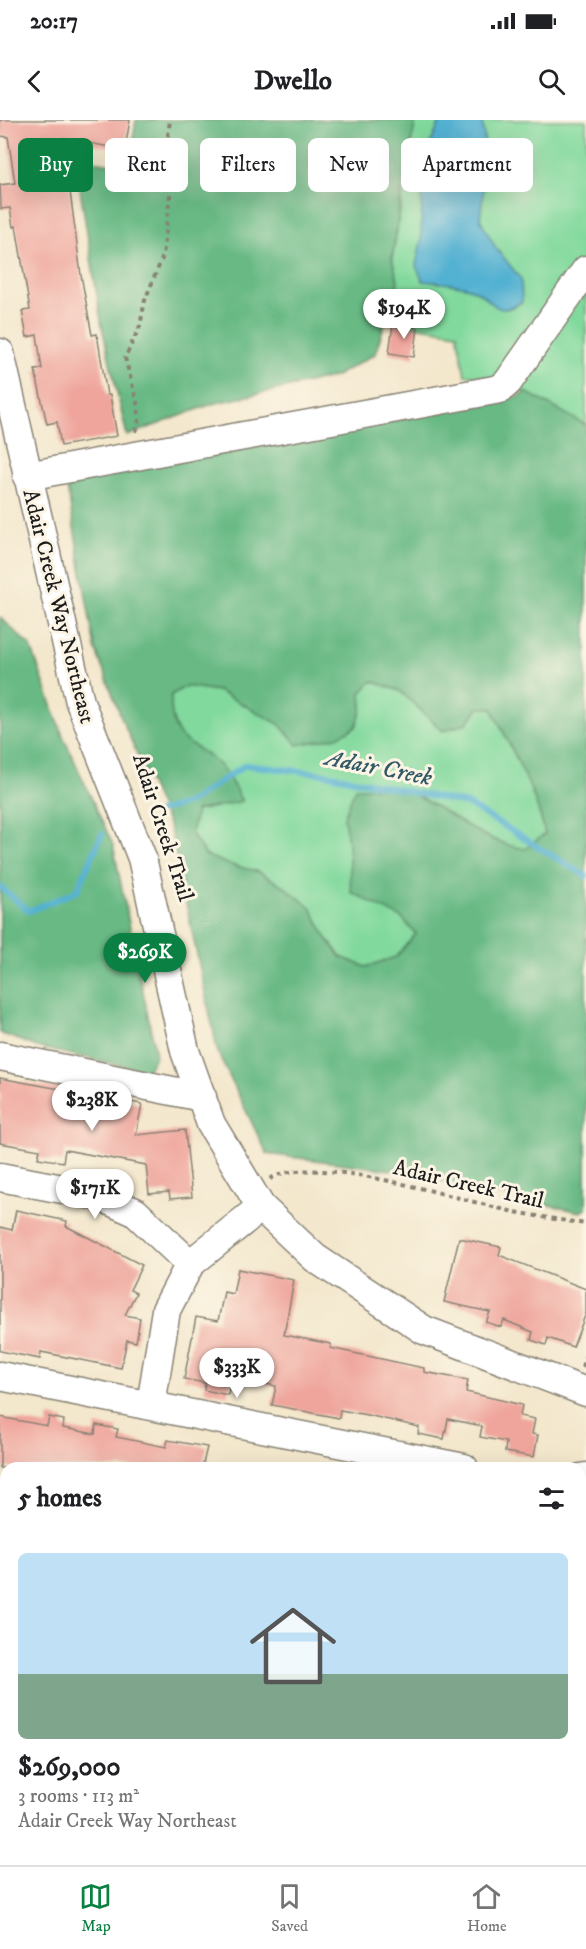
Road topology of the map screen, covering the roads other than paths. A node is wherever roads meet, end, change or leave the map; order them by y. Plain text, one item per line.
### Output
1 (586, 270) edge
2 (0, 353) edge
3 (27, 476) junction
4 (0, 1056) edge
5 (202, 1097) junction
6 (0, 1177) edge
7 (261, 1207) junction
8 (190, 1264) junction
9 (0, 1376) edge
10 (586, 1392) edge
11 (151, 1405) junction
12 (434, 1462) edge

1 - 3 street
2 - 3 street, Adair Creek Way Northeast
3 - 5 street, Adair Creek Way Northeast
4 - 5 street
5 - 7 street, Adair Creek Way Northeast
6 - 8 street
7 - 8 street
7 - 10 street, Adair Creek Way Northeast
8 - 11 street
9 - 11 street
11 - 12 street

